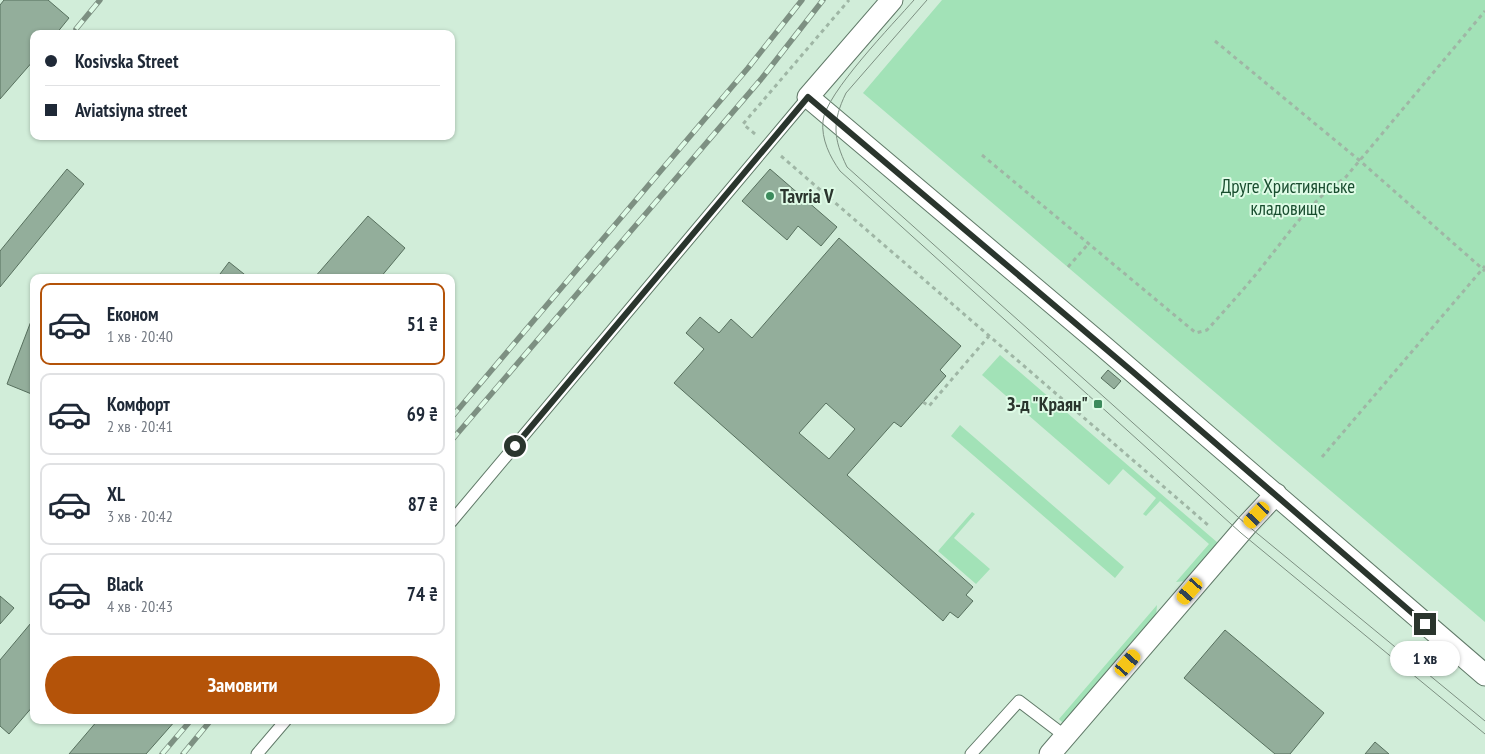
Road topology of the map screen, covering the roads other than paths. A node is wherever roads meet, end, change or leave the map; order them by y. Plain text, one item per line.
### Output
1 (892, 0) edge
2 (808, 97) junction
3 (1276, 494) junction
4 (455, 517) edge
5 (1485, 675) edge
6 (283, 724) edge
7 (1065, 736) junction
8 (257, 754) edge
9 (971, 754) edge
10 (1050, 754) edge

1 - 2 street
2 - 3 street
2 - 4 lane
3 - 5 street
3 - 7 street
6 - 8 lane
7 - 9 lane
7 - 10 street

